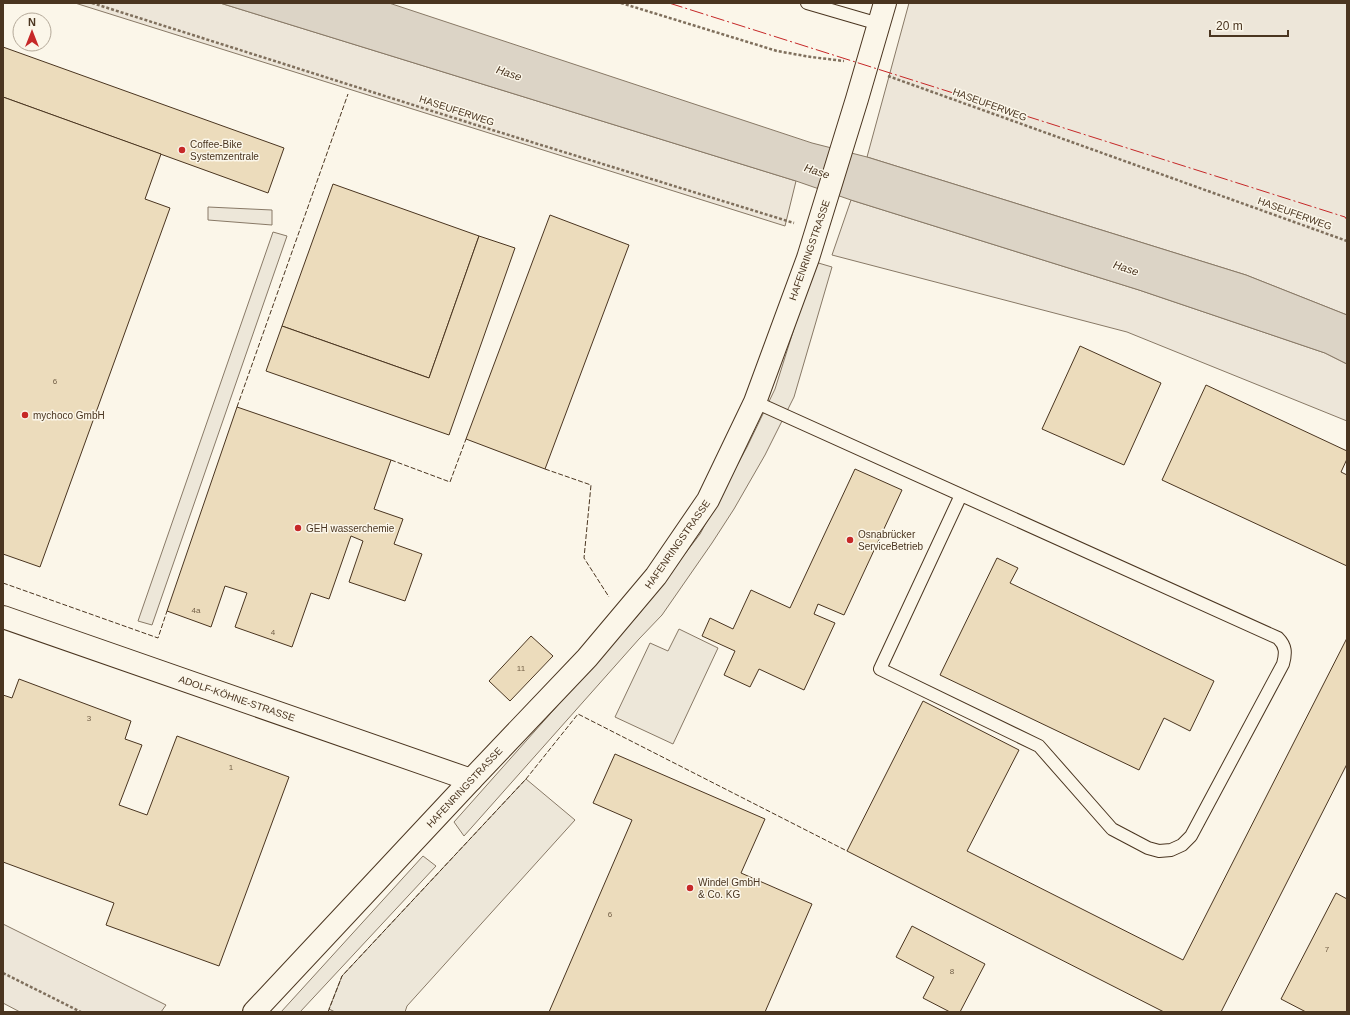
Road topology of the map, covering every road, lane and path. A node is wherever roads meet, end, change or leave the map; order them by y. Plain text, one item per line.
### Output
1 (92, 3) edge
2 (621, 3) edge
3 (808, 3) edge
4 (885, 3) edge
5 (878, 24) junction
6 (866, 68) junction
7 (819, 225) junction
8 (1347, 241) edge
9 (755, 402) junction
10 (961, 495) junction
11 (3, 618) edge
12 (471, 780) junction
13 (3, 973) edge
14 (82, 1012) edge
15 (254, 1012) edge

1 - 7 path, HASEUFERWEG
2 - 6 path, HASEUFERWEG
3 - 5 lane
4 - 5 street, HAFENRINGSTRASSE
5 - 6 street, HAFENRINGSTRASSE
6 - 7 street, HAFENRINGSTRASSE
6 - 8 path, HASEUFERWEG
7 - 9 street, HAFENRINGSTRASSE
9 - 10 lane
9 - 12 street, HAFENRINGSTRASSE
10 - 10 lane
11 - 12 street, ADOLF-KÖHNE-STRASSE
12 - 15 street, HAFENRINGSTRASSE
13 - 14 path

